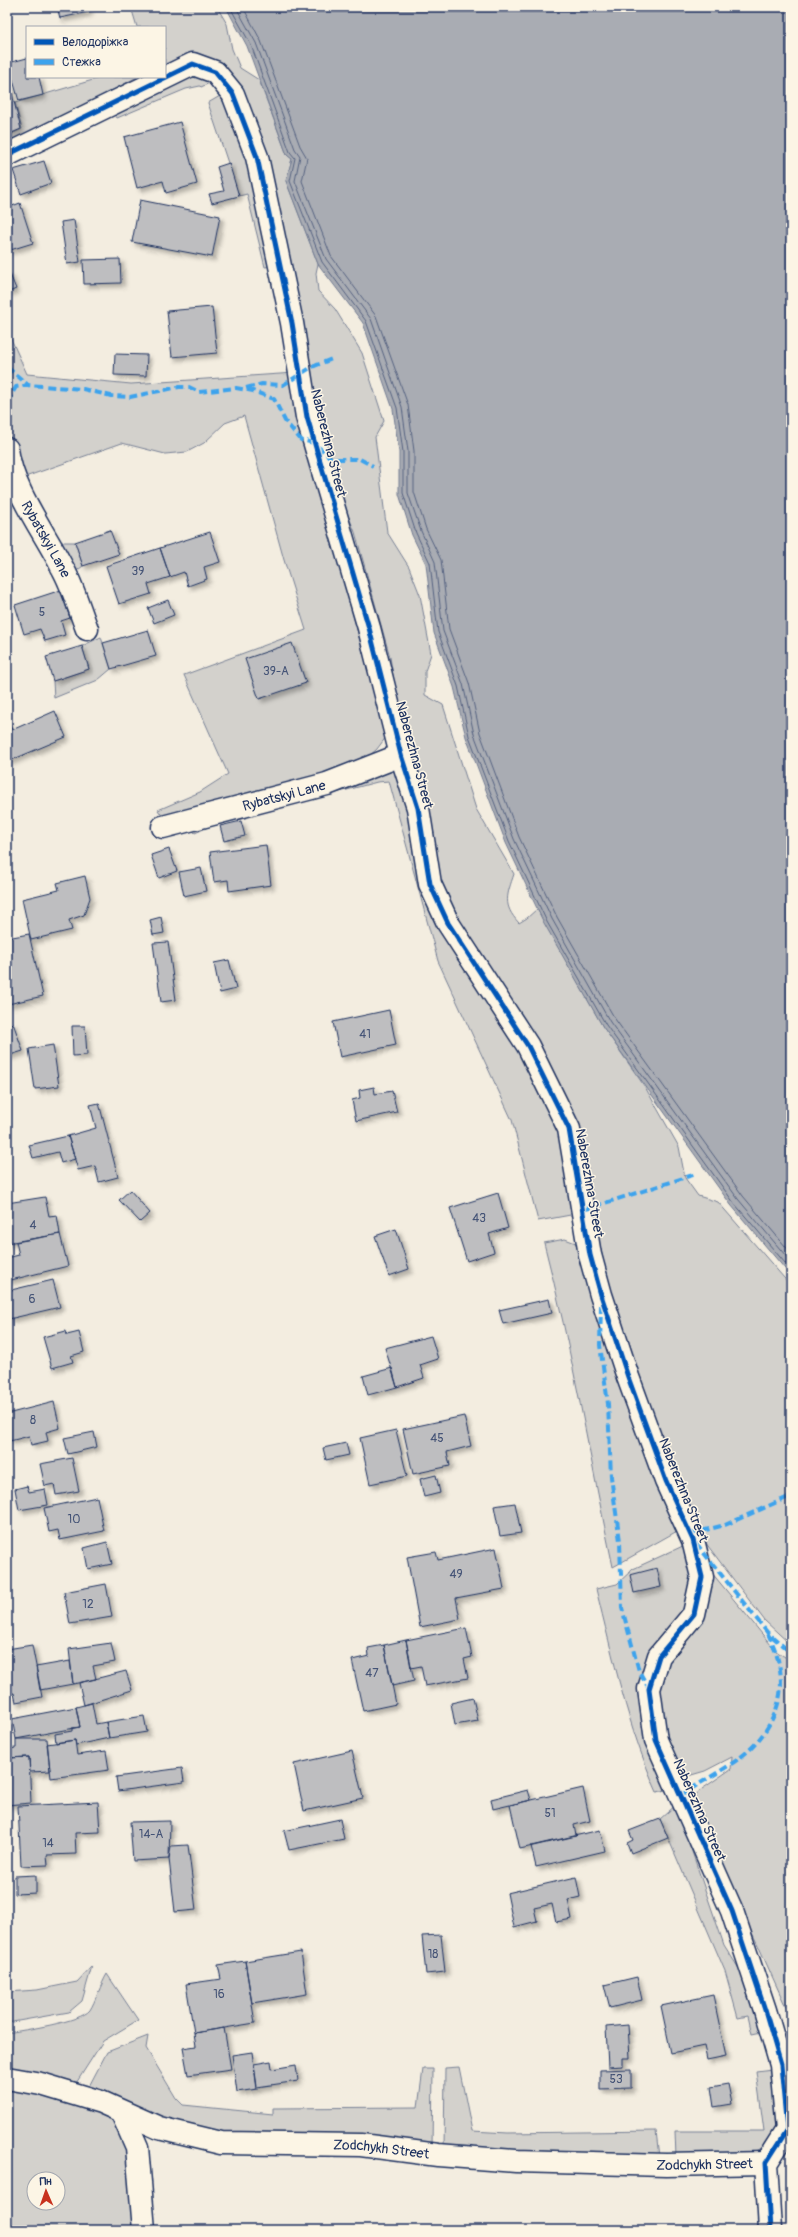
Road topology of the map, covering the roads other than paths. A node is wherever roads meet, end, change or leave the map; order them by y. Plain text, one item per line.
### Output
1 (166, 77) edge
2 (164, 78) edge
3 (7, 155) edge
4 (7, 449) edge
5 (87, 629) dead end
6 (401, 755) junction
7 (163, 827) dead end
8 (7, 2078) edge
9 (122, 2113) junction
10 (766, 2163) junction
11 (144, 2230) edge
12 (770, 2230) edge

1 - 6 street, Naberezhna Street
2 - 3 street, Naberezhna Street
4 - 5 street, Rybatskyi Lane
6 - 7 street, Rybatskyi Lane
6 - 10 street, Naberezhna Street
8 - 9 street, Zodchykh Street
9 - 10 street, Zodchykh Street
9 - 11 street
10 - 12 street

